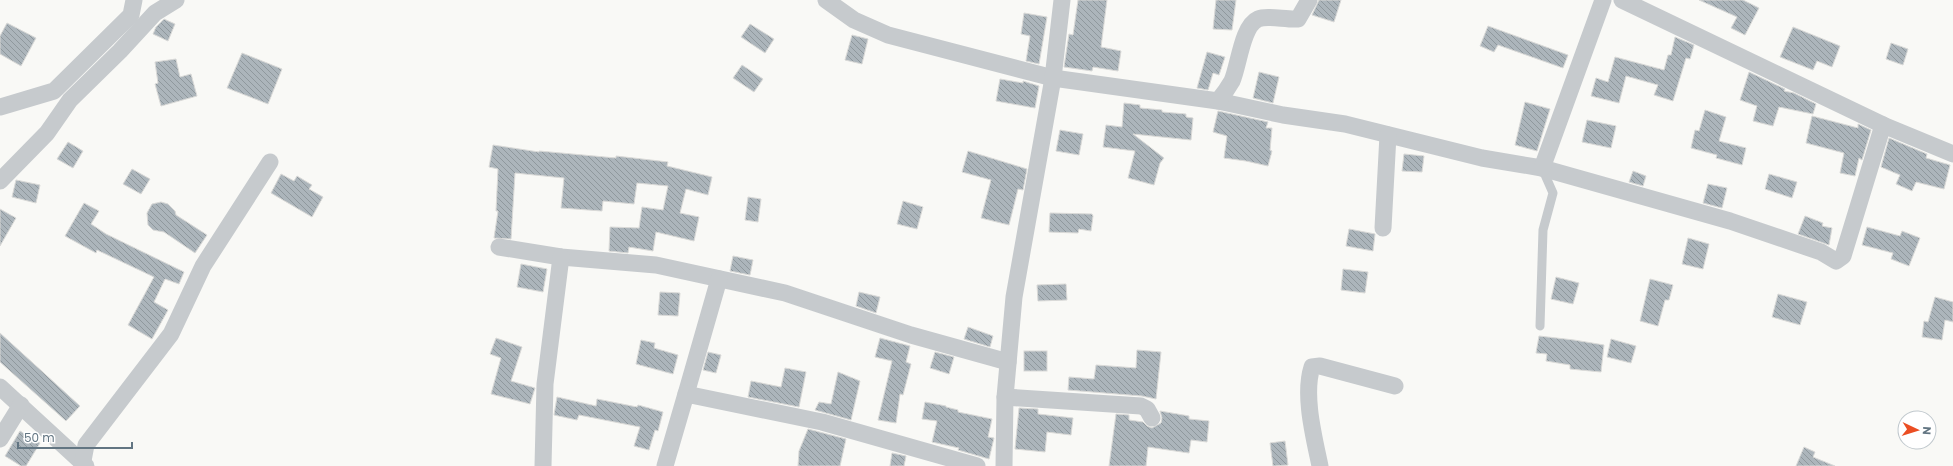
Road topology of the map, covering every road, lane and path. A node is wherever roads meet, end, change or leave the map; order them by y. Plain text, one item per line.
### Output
1 (134, 0) edge
2 (176, 0) edge
3 (826, 0) edge
4 (1062, 0) edge
5 (1309, 0) edge
6 (1603, 0) edge
7 (1622, 0) edge
8 (1053, 78) junction
9 (1218, 102) junction
10 (0, 107) edge
11 (1883, 125) junction
12 (1388, 135) junction
13 (1953, 154) edge
14 (270, 162) dead end
15 (1542, 168) junction
16 (0, 181) edge
17 (1383, 228) dead end
18 (499, 247) dead end
19 (561, 257) junction
20 (719, 279) junction
21 (1540, 326) dead end
22 (1008, 362) junction
23 (0, 386) edge
24 (1395, 386) dead end
25 (686, 394) junction
26 (1005, 397) junction
27 (21, 405) junction
28 (1152, 418) dead end
29 (0, 439) edge
30 (84, 465) edge
31 (543, 466) edge
32 (665, 466) edge
33 (977, 466) edge
34 (1004, 466) edge
35 (1320, 466) edge

1 - 10 street
2 - 16 street
3 - 8 street
4 - 8 street
5 - 9 street
6 - 15 street
7 - 11 street
8 - 9 street
8 - 22 street
9 - 12 street
11 - 13 street
11 - 15 street
12 - 15 street
12 - 17 street
14 - 30 street
15 - 21 lane
18 - 19 street
19 - 20 street
19 - 31 street
20 - 22 street
20 - 25 street
22 - 26 street
23 - 27 street
24 - 35 street
25 - 32 street
25 - 33 street
26 - 28 street
26 - 34 street
27 - 29 street
27 - 30 street

